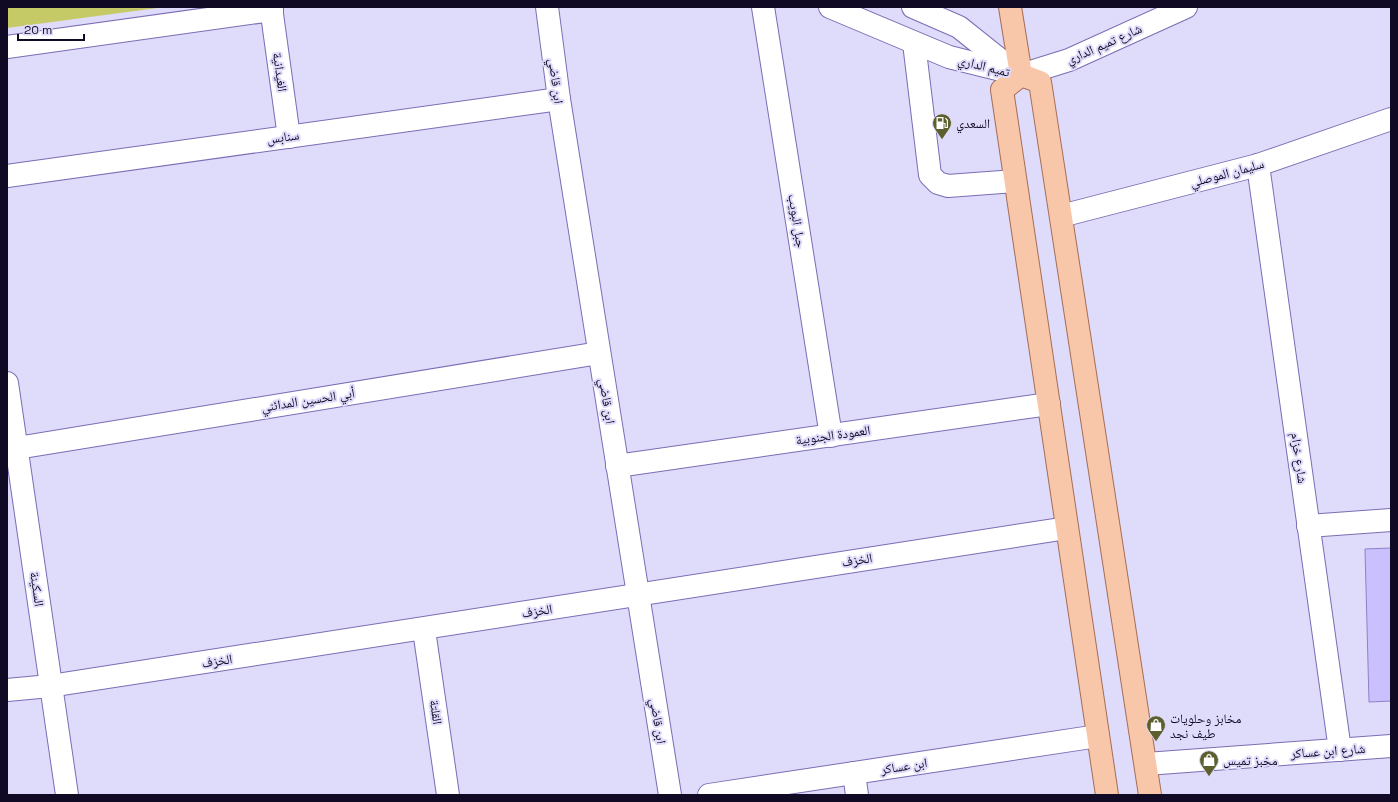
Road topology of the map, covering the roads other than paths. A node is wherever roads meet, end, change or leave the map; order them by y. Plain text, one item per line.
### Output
1 (547, 7) edge
2 (763, 7) edge
3 (830, 7) edge
4 (913, 7) edge
5 (1010, 7) edge
6 (1186, 7) edge
7 (271, 9) edge
8 (914, 43) junction
9 (7, 47) edge
10 (1021, 75) junction
11 (558, 99) junction
12 (1391, 119) edge
13 (289, 137) junction
14 (1258, 166) junction
15 (7, 176) edge
16 (1015, 181) junction
17 (1061, 216) junction
18 (599, 353) junction
19 (7, 383) edge
20 (1049, 404) junction
21 (831, 436) junction
22 (17, 448) junction
23 (617, 466) junction
24 (1391, 520) edge
25 (1308, 526) junction
26 (1067, 528) junction
27 (638, 594) junction
28 (424, 630) junction
29 (50, 686) junction
30 (7, 690) edge
31 (1098, 736) junction
32 (1391, 746) edge
33 (1340, 750) junction
34 (1146, 764) junction
35 (854, 773) junction
36 (67, 795) edge
37 (448, 795) edge
38 (670, 795) edge
39 (709, 795) edge
40 (857, 795) edge
41 (1106, 795) edge
42 (1150, 795) edge

1 - 11 street, ابن قاضي
2 - 21 street, جبل البويب
3 - 8 street, تميم الداري
4 - 10 street, تميم الداري
5 - 10 main road
6 - 10 street, شارع تميم الداري
7 - 9 street
7 - 13 street, الغيدانية
8 - 10 street, تميم الداري
8 - 16 street
10 - 16 main road
10 - 17 main road
11 - 13 street, سنابس
11 - 18 street, ابن قاضي
12 - 14 street, سليمان الموصلي
13 - 15 street, سنابس
14 - 17 street, سليمان الموصلي
14 - 25 street, شارع خزام
16 - 20 main road
17 - 34 main road
18 - 22 street, أبي الحسين المدائني
18 - 23 street, ابن قاضي
19 - 22 street, السكينة
20 - 21 street, العمودة الجنوبية
20 - 26 main road
21 - 23 street, العمودة الجنوبية
22 - 29 street, السكينة
23 - 27 street, ابن قاضي
24 - 25 street
25 - 33 street, شارع خزام
26 - 27 street, الخزف
26 - 31 main road
27 - 28 street, الخزف
27 - 38 street, ابن قاضي
28 - 29 street, الخزف
28 - 37 street, القلتة
29 - 30 street, الخزف
29 - 36 street, السكينة
31 - 35 street, ابن عساكر
31 - 41 main road
32 - 33 street, شارع ابن عساكر
33 - 34 street, شارع ابن عساكر
34 - 42 main road
35 - 39 street, ابن عساكر
35 - 40 street

